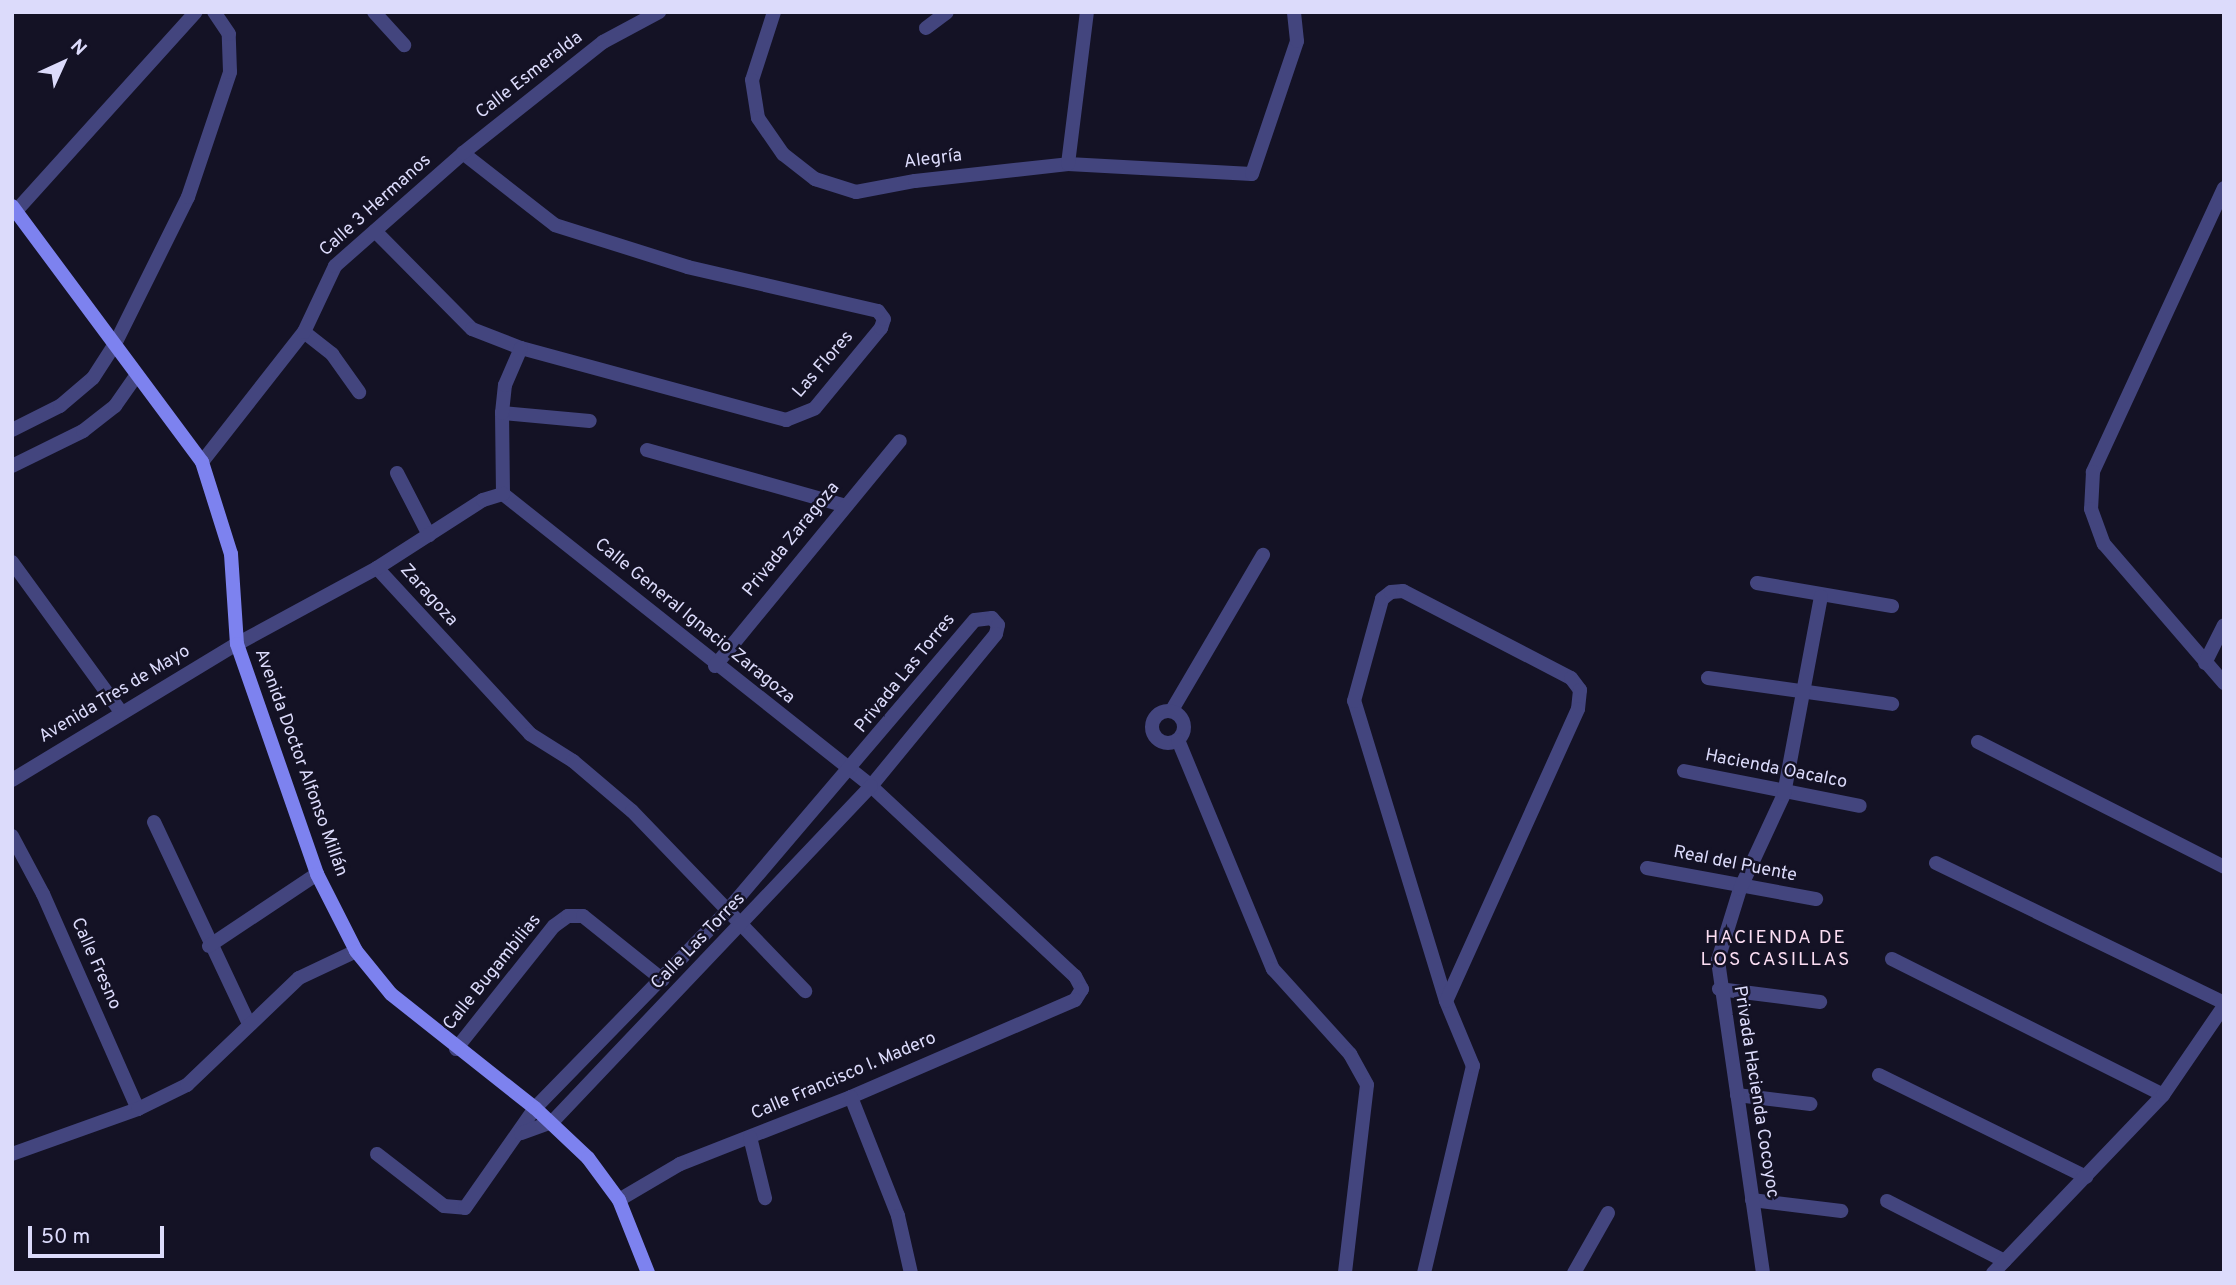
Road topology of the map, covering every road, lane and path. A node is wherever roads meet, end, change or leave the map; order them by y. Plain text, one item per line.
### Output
1 (196, 12) edge
2 (214, 12) edge
3 (374, 12) edge
4 (659, 12) edge
5 (774, 12) edge
6 (947, 12) edge
7 (1087, 12) edge
8 (1294, 12) edge
9 (926, 28) dead end
10 (404, 46) dead end
11 (463, 153) junction
12 (1068, 164) junction
13 (2224, 188) edge
14 (14, 209) edge
15 (375, 231) junction
16 (304, 332) junction
17 (115, 344) junction
18 (521, 348) junction
19 (137, 375) junction
20 (359, 392) dead end
21 (502, 413) junction
22 (590, 421) dead end
23 (12, 430) edge
24 (900, 441) dead end
25 (647, 450) dead end
26 (202, 462) junction
27 (12, 466) edge
28 (397, 473) dead end
29 (503, 494) junction
30 (843, 506) junction
31 (429, 535) junction
32 (1263, 555) dead end
33 (12, 562) edge
34 (377, 568) junction
35 (1757, 583) dead end
36 (1821, 596) junction
37 (1892, 606) dead end
38 (2224, 625) edge
39 (237, 644) junction
40 (2204, 663) junction
41 (715, 666) junction
42 (1708, 678) dead end
43 (2224, 682) edge
44 (1806, 691) junction
45 (1892, 704) dead end
46 (1172, 710) junction
47 (121, 712) junction
48 (1178, 740) junction
49 (1978, 742) dead end
50 (852, 770) junction
51 (1684, 771) dead end
52 (12, 780) edge
53 (871, 786) junction
54 (1784, 794) junction
55 (1860, 806) dead end
56 (154, 822) dead end
57 (12, 836) edge
58 (1936, 863) dead end
59 (2224, 867) edge
60 (1647, 868) dead end
61 (317, 874) junction
62 (1740, 889) junction
63 (1816, 899) dead end
64 (727, 911) junction
65 (744, 923) junction
66 (209, 946) junction
67 (356, 951) junction
68 (1892, 959) dead end
69 (663, 980) junction
70 (1082, 989) joint
71 (1719, 989) junction
72 (805, 991) dead end
73 (1446, 1001) junction
74 (1820, 1002) dead end
75 (2224, 1004) edge
76 (248, 1022) junction
77 (456, 1049) junction
78 (1879, 1075) dead end
79 (1737, 1095) junction
80 (2163, 1095) junction
81 (851, 1097) junction
82 (1810, 1104) dead end
83 (535, 1108) junction
84 (138, 1109) junction
85 (552, 1122) junction
86 (521, 1133) junction
87 (750, 1138) junction
88 (12, 1154) edge
89 (377, 1154) dead end
90 (2086, 1177) junction
91 (765, 1199) dead end
92 (619, 1200) junction
93 (1752, 1200) junction
94 (1886, 1201) dead end
95 (1841, 1211) dead end
96 (1608, 1213) dead end
97 (2005, 1261) junction
98 (648, 1273) edge
99 (911, 1273) edge
100 (1345, 1273) edge
101 (1424, 1273) edge
102 (1574, 1273) edge
103 (1763, 1273) edge
104 (1993, 1273) edge

1 - 14 street
2 - 17 street
3 - 10 street
4 - 11 street, Calle Esmeralda
5 - 12 street, Alegría
6 - 9 street
7 - 12 street
8 - 12 street, Alegría
11 - 15 street, Calle 3 Hermanos
11 - 18 street, Las Flores
13 - 40 street
14 - 17 main road, Avenida Doctor Alfonso Millán
15 - 16 street, Calle 3 Hermanos
15 - 18 street, Las Flores
16 - 20 street
16 - 26 street, Calle 3 Hermanos
17 - 19 main road, Avenida Doctor Alfonso Millán
17 - 23 street
18 - 21 street
19 - 26 main road, Avenida Doctor Alfonso Millán
19 - 27 street
21 - 22 street
21 - 29 street
24 - 30 street, Privada Zaragoza
25 - 30 street
26 - 39 main road, Avenida Doctor Alfonso Millán
28 - 31 street
29 - 31 street
29 - 41 street, Calle General Ignacio Zaragoza
30 - 41 street, Privada Zaragoza
31 - 34 street
32 - 46 street
33 - 47 street
34 - 39 street
34 - 64 street, Zaragoza
35 - 36 street
36 - 37 street
36 - 44 street, Privada Hacienda Cocoyoc
38 - 40 street
39 - 47 street, Avenida Tres de Mayo
39 - 61 main road, Avenida Doctor Alfonso Millán
40 - 43 street
41 - 50 street, Calle General Ignacio Zaragoza
42 - 44 street
44 - 45 street
44 - 54 street, Privada Hacienda Cocoyoc
46 - 48 street
46 - 48 street
47 - 52 street, Avenida Tres de Mayo
48 - 100 street
49 - 59 street
50 - 53 street, Calle General Ignacio Zaragoza
50 - 53 street, Privada Las Torres
50 - 64 street, Calle Las Torres
51 - 54 street, Hacienda Oacalco
53 - 65 street, Calle Las Torres
53 - 70 street, Calle General Ignacio Zaragoza
54 - 55 street, Hacienda Oacalco
54 - 62 street, Privada Hacienda Cocoyoc
56 - 66 street
57 - 84 street, Calle Fresno
58 - 75 street
60 - 62 street, Real del Puente
61 - 66 street
61 - 67 main road, Avenida Doctor Alfonso Millán
62 - 63 street, Real del Puente
62 - 71 street, Privada Hacienda Cocoyoc
64 - 65 street
64 - 69 street, Calle Las Torres
65 - 72 street
65 - 85 street, Calle Las Torres
66 - 76 street
67 - 76 street
67 - 77 main road, Avenida Doctor Alfonso Millán
68 - 80 street
69 - 77 street, Calle Bugambilias
69 - 83 street, Calle Las Torres
70 - 81 street, Calle Francisco I. Madero
71 - 74 street
71 - 79 street, Privada Hacienda Cocoyoc
73 - 73 street
73 - 101 street
75 - 80 street
76 - 84 street
77 - 83 main road, Avenida Doctor Alfonso Millán
78 - 90 street
79 - 82 street
79 - 93 street, Privada Hacienda Cocoyoc
80 - 90 street
81 - 87 street, Calle Francisco I. Madero
81 - 99 street
83 - 85 main road, Avenida Doctor Alfonso Millán
83 - 86 street, Calle Las Torres
84 - 88 street
85 - 86 street
85 - 92 main road, Avenida Doctor Alfonso Millán
86 - 89 street, Calle Las Torres
87 - 91 street
87 - 92 street, Calle Francisco I. Madero
90 - 97 street
92 - 98 main road, Avenida Doctor Alfonso Millán
93 - 95 street
93 - 103 street, Privada Hacienda Cocoyoc
94 - 97 street
96 - 102 street
97 - 104 street

